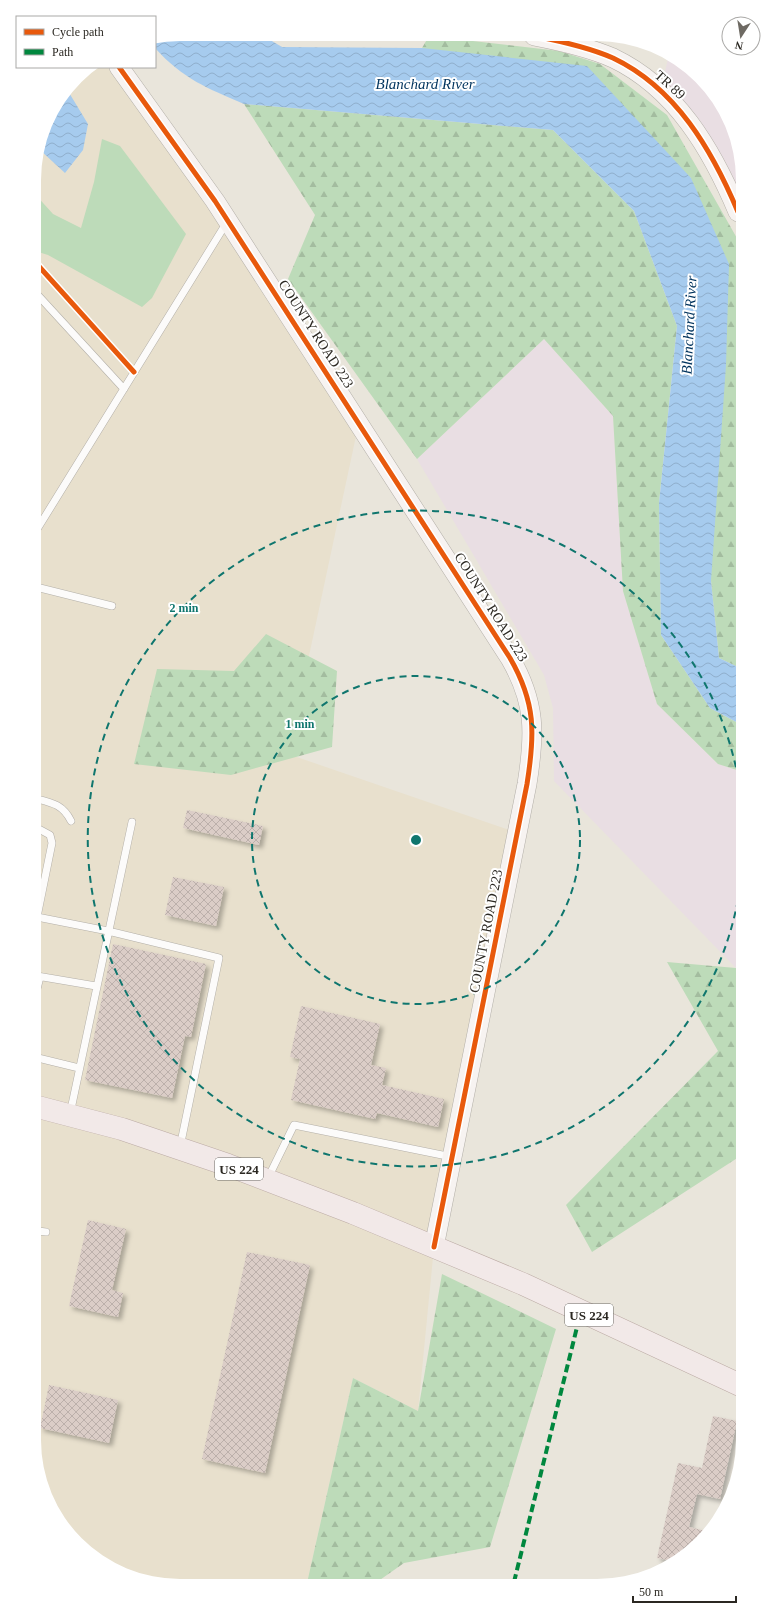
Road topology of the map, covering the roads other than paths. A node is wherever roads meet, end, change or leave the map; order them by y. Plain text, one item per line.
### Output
1 (553, 41) edge
2 (120, 68) edge
3 (736, 208) edge
4 (228, 220) junction
5 (41, 299) edge
6 (124, 389) junction
7 (41, 523) edge
8 (41, 588) edge
9 (112, 606) dead end
10 (41, 800) edge
11 (71, 821) dead end
12 (132, 822) dead end
13 (41, 830) edge
14 (41, 897) edge
15 (41, 918) edge
16 (108, 931) junction
17 (41, 977) edge
18 (96, 986) junction
19 (41, 1059) edge
20 (79, 1068) junction
21 (41, 1109) edge
22 (69, 1116) junction
23 (180, 1149) junction
24 (452, 1158) junction
25 (267, 1180) junction
26 (41, 1231) edge
27 (46, 1232) dead end
28 (434, 1247) junction
29 (736, 1383) edge

1 - 3 street, TR 89
2 - 4 street, COUNTY ROAD 223
4 - 6 lane
4 - 24 street, COUNTY ROAD 223
5 - 6 lane
6 - 7 lane
8 - 9 lane
10 - 11 lane
12 - 16 lane
13 - 14 lane
15 - 16 lane
16 - 18 lane
16 - 23 lane
17 - 18 lane
18 - 20 lane
19 - 20 lane
20 - 22 lane
21 - 22 main road, US 224
22 - 23 main road, US 224
23 - 25 main road, US 224
24 - 25 lane
24 - 28 street, COUNTY ROAD 223
25 - 28 main road, US 224
26 - 27 lane
28 - 29 main road, US 224

